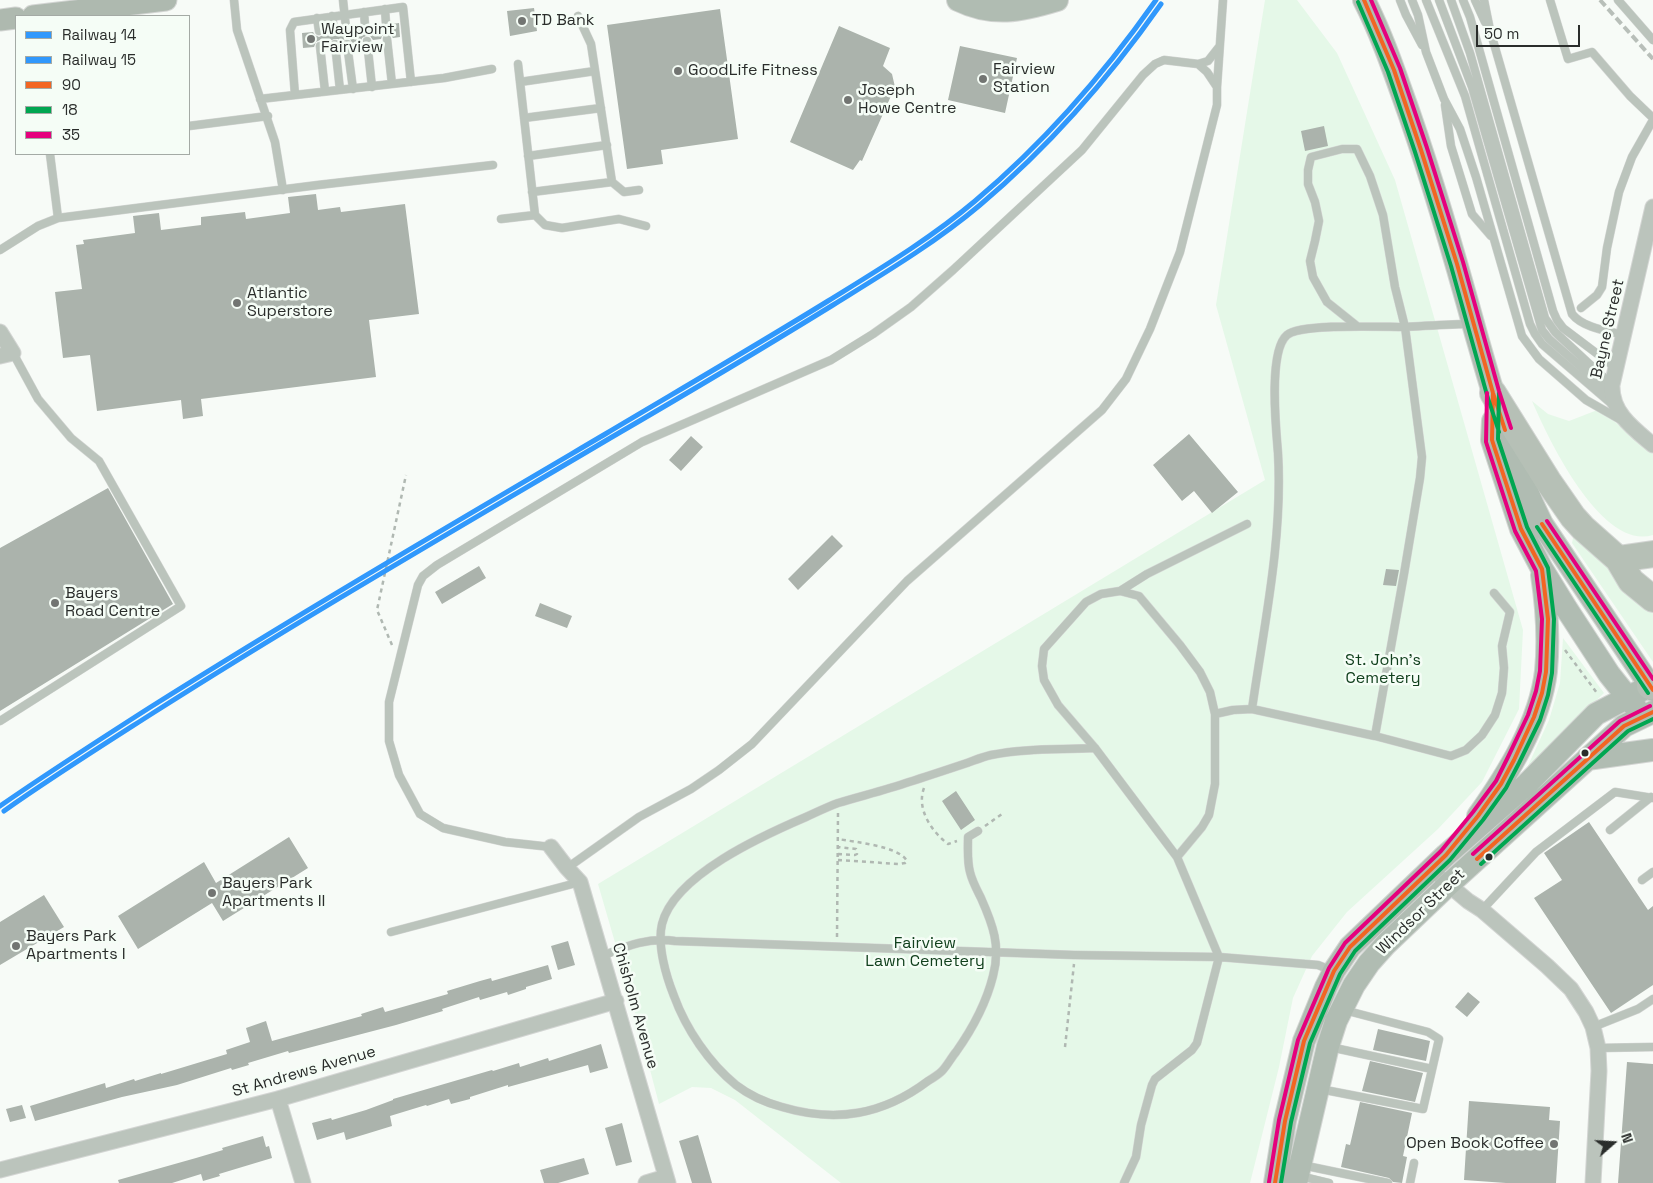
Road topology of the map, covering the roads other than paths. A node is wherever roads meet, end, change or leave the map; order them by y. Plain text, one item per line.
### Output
1 (166, 0) edge
2 (234, 0) edge
3 (343, 0) edge
4 (958, 0) edge
5 (1057, 0) edge
6 (1224, 0) edge
7 (1353, 0) edge
8 (1400, 0) edge
9 (1412, 0) edge
10 (1426, 0) edge
11 (1439, 0) edge
12 (1451, 0) edge
13 (1463, 0) edge
14 (1475, 0) edge
15 (1484, 0) edge
16 (1550, 0) edge
17 (1618, 0) edge
18 (1368, 7) edge
19 (385, 9) junction
20 (364, 12) junction
21 (344, 14) junction
22 (41, 15) edge
23 (332, 16) junction
24 (578, 16) dead end
25 (15, 18) edge
26 (317, 18) junction
27 (0, 20) edge
28 (386, 24) dead end
29 (366, 26) dead end
30 (346, 28) dead end
31 (334, 30) dead end
32 (1490, 30) junction
33 (319, 31) dead end
34 (387, 39) dead end
35 (1653, 40) edge
36 (367, 41) dead end
37 (335, 44) dead end
38 (348, 44) dead end
39 (320, 46) dead end
40 (1220, 46) junction
41 (1426, 52) junction
42 (518, 64) dead end
43 (1198, 64) junction
44 (492, 69) dead end
45 (594, 71) junction
46 (411, 82) junction
47 (520, 82) junction
48 (392, 84) junction
49 (372, 86) junction
50 (1216, 87) junction
51 (353, 88) junction
52 (340, 90) junction
53 (325, 92) junction
54 (295, 95) junction
55 (1444, 98) junction
56 (260, 99) junction
57 (601, 108) junction
58 (268, 116) junction
59 (524, 118) junction
60 (1653, 119) edge
61 (190, 126) edge
62 (607, 145) junction
63 (50, 155) edge
64 (528, 156) junction
65 (493, 166) dead end
66 (612, 182) junction
67 (284, 190) junction
68 (639, 190) dead end
69 (532, 192) junction
70 (1653, 207) edge
71 (535, 215) junction
72 (58, 218) junction
73 (501, 219) dead end
74 (646, 226) dead end
75 (1492, 238) junction
76 (0, 250) edge
77 (1581, 308) dead end
78 (1473, 324) junction
79 (1357, 326) junction
80 (1405, 327) junction
81 (0, 332) edge
82 (1624, 335) junction
83 (6, 355) edge
84 (1616, 368) junction
85 (1493, 393) junction
86 (1614, 396) junction
87 (1628, 424) junction
88 (1653, 445) edge
89 (1247, 524) dead end
90 (1653, 554) edge
91 (1618, 559) junction
92 (1542, 570) junction
93 (1120, 590) junction
94 (1494, 593) dead end
95 (1653, 599) edge
96 (1646, 690) edge
97 (1252, 709) junction
98 (1215, 714) junction
99 (1650, 719) edge
100 (0, 721) edge
101 (1375, 736) junction
102 (1095, 748) junction
103 (1653, 750) edge
104 (1586, 759) junction
105 (1652, 798) edge
106 (978, 830) road end
107 (1610, 830) dead end
108 (551, 847) joint
109 (1176, 857) junction
110 (1439, 862) junction
111 (567, 868) junction
112 (1653, 872) edge
113 (1642, 880) dead end
114 (580, 882) junction
115 (1448, 885) junction
116 (1482, 910) junction
117 (391, 932) dead end
118 (661, 939) junction
119 (997, 952) junction
120 (602, 956) junction
121 (1219, 957) junction
122 (1334, 971) junction
123 (1354, 985) junction
124 (1653, 1000) edge
125 (616, 1001) junction
126 (1342, 1009) junction
127 (1593, 1026) junction
128 (1328, 1046) junction
129 (1653, 1046) edge
130 (1598, 1048) junction
131 (1432, 1069) junction
132 (1318, 1089) junction
133 (278, 1099) junction
134 (1414, 1163) dead end
135 (0, 1170) edge
136 (1298, 1174) edge
137 (667, 1180) edge
138 (303, 1183) edge
139 (646, 1183) edge
140 (1124, 1183) edge
141 (1275, 1183) edge
142 (1329, 1183) edge
143 (1388, 1183) edge
144 (1410, 1183) edge
145 (1593, 1183) edge

1 - 22 main road
2 - 56 lane
3 - 21 lane
4 - 5 main road
6 - 40 lane
7 - 18 main road
8 - 41 lane
9 - 41 lane
10 - 86 lane
11 - 86 lane
12 - 86 lane
13 - 84 lane
14 - 32 lane
15 - 32 lane
16 - 60 lane
17 - 35 lane
18 - 78 main road
19 - 20 lane
19 - 28 lane
19 - 46 lane
20 - 21 lane
20 - 29 lane
21 - 23 lane
21 - 30 lane
23 - 26 lane
23 - 31 lane
24 - 45 lane
25 - 27 main road
26 - 33 lane
26 - 54 lane
32 - 82 lane
34 - 48 lane
36 - 49 lane
37 - 52 lane
38 - 51 lane
39 - 53 lane
40 - 43 lane
40 - 50 lane
41 - 55 lane
42 - 47 lane
43 - 50 lane
43 - 108 lane
44 - 46 lane
45 - 47 lane
45 - 57 lane
46 - 48 lane
47 - 59 lane
48 - 49 lane
49 - 51 lane
50 - 111 lane
51 - 52 lane
52 - 53 lane
53 - 54 lane
54 - 56 lane
55 - 75 lane
55 - 75 lane
56 - 58 lane
57 - 59 lane
57 - 62 lane
58 - 61 lane
58 - 67 lane
59 - 64 lane
60 - 77 lane
62 - 64 lane
62 - 66 lane
63 - 72 lane
64 - 69 lane
65 - 67 lane
66 - 68 lane
66 - 69 lane
67 - 72 lane
69 - 71 lane
70 - 82 street, Bayne Street
71 - 73 lane
71 - 74 lane
72 - 76 lane
75 - 87 lane
78 - 80 lane
78 - 85 main road
79 - 80 lane
79 - 80 lane
79 - 97 lane
80 - 101 lane
81 - 83 street
82 - 84 street, Bayne Street
83 - 100 lane
84 - 86 street, Bayne Street
85 - 91 highway
85 - 92 main road
85 - 96 main road
86 - 87 street
87 - 88 street
89 - 93 lane
90 - 91 highway
91 - 95 highway
92 - 96 main road
92 - 110 main road
93 - 98 lane
93 - 102 lane
94 - 101 lane
96 - 99 main road
96 - 110 main road, Windsor Street
97 - 98 lane
97 - 101 lane
98 - 109 lane
99 - 104 main road, Windsor Street
102 - 109 lane
102 - 118 lane
103 - 104 main road
104 - 115 main road, Windsor Street
105 - 107 lane
105 - 116 lane
106 - 119 lane
108 - 111 street, Chisholm Avenue
109 - 121 lane
110 - 115 street
110 - 122 main road, Windsor Street
111 - 114 street, Chisholm Avenue
112 - 113 lane
114 - 117 lane
114 - 120 street, Chisholm Avenue
115 - 116 street
115 - 123 main road, Windsor Street
116 - 127 street
118 - 119 lane
118 - 119 lane
118 - 120 lane
119 - 121 lane
120 - 125 street, Chisholm Avenue
121 - 122 lane
121 - 140 lane
122 - 123 lane
122 - 141 main road, Windsor Street
123 - 126 main road, Windsor Street
124 - 127 lane
125 - 133 street, St Andrews Avenue
125 - 137 street, Chisholm Avenue
126 - 128 main road, Windsor Street
126 - 131 lane
127 - 130 street
128 - 131 lane
128 - 132 main road, Windsor Street
129 - 130 lane
130 - 145 street
131 - 132 lane
132 - 136 main road, Windsor Street
133 - 135 street, St Andrews Avenue
133 - 138 street
134 - 144 lane
136 - 142 lane
136 - 143 lane
137 - 139 street

